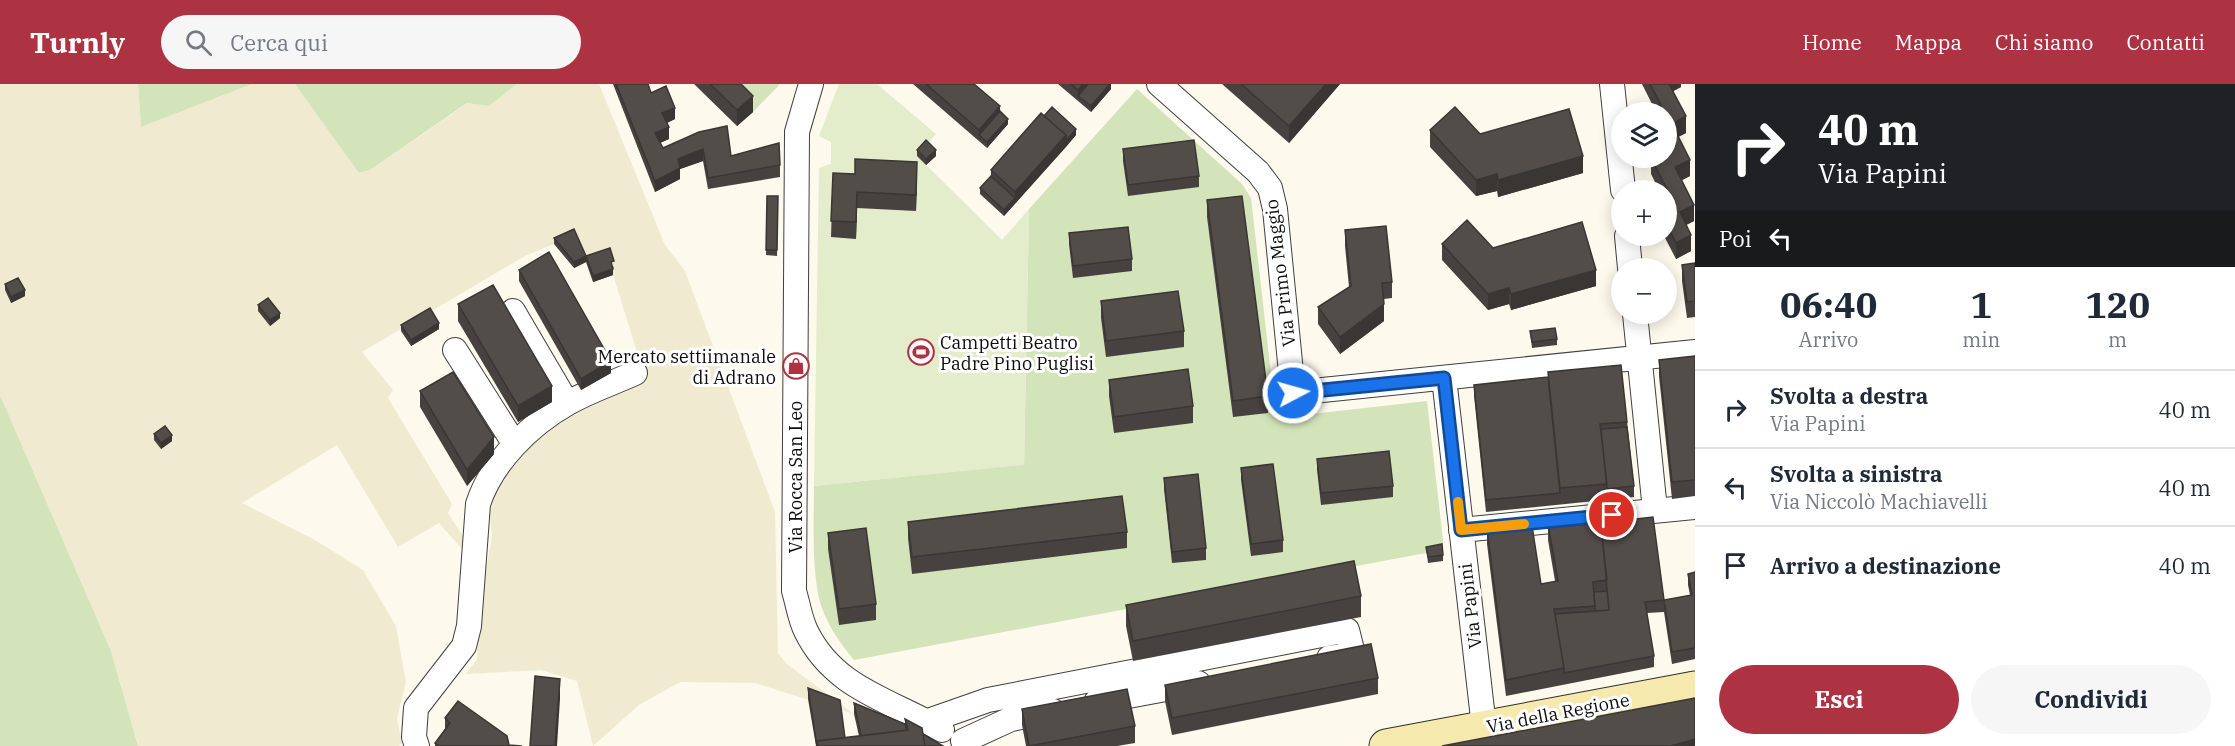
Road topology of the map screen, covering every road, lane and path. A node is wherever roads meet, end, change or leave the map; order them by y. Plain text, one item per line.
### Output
1 (811, 84) edge
2 (1159, 84) edge
3 (1612, 84) edge
4 (1622, 180) edge
5 (513, 311) dead end
6 (1636, 324) edge
7 (455, 350) dead end
8 (1695, 352) edge
9 (1640, 359) junction
10 (635, 373) dead end
11 (1444, 378) junction
12 (567, 403) junction
13 (514, 443) junction
14 (1695, 507) edge
15 (1655, 510) junction
16 (1461, 530) junction
17 (1308, 662) edge
18 (1216, 680) edge
19 (1695, 688) edge
20 (928, 722) junction
21 (1484, 727) junction
22 (965, 744) edge
23 (417, 746) edge
24 (1386, 746) edge

1 - 20 street, Via Rocca San Leo
2 - 11 street, Via Primo Maggio
3 - 4 street
5 - 12 street
6 - 9 street
7 - 13 street
8 - 9 street, Via Primo Maggio
9 - 11 street, Via Primo Maggio
9 - 15 street
10 - 12 street
11 - 16 street, Via Papini
12 - 13 street
13 - 23 street
14 - 15 street
15 - 16 street
16 - 21 street, Via Papini
17 - 20 street
18 - 22 street
19 - 21 main road, Via della Regione
20 - 22 street, Via Rocca San Leo
21 - 24 main road, Via della Regione

